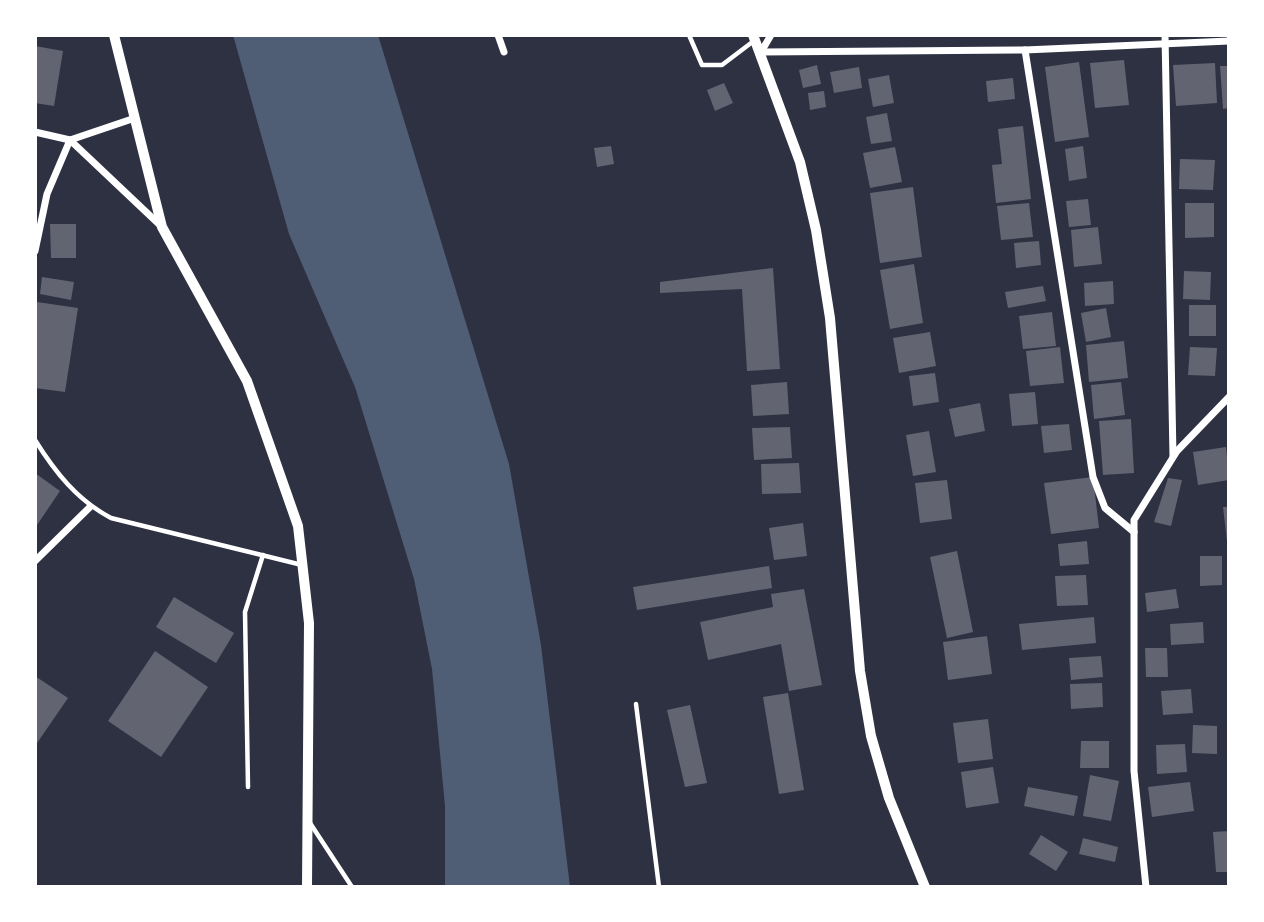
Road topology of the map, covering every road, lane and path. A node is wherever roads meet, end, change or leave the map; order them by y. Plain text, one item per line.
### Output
1 (114, 35) edge
2 (498, 35) edge
3 (689, 35) edge
4 (771, 35) edge
5 (754, 37) edge
6 (1166, 39) edge
7 (1229, 41) edge
8 (1025, 50) junction
9 (504, 51) dead end
10 (761, 52) junction
11 (135, 118) junction
12 (35, 132) edge
13 (70, 140) junction
14 (162, 228) junction
15 (35, 251) edge
16 (1229, 397) edge
17 (35, 440) edge
18 (1173, 457) junction
19 (90, 507) junction
20 (1134, 532) junction
21 (263, 555) junction
22 (35, 561) edge
23 (303, 565) junction
24 (636, 704) dead end
25 (248, 787) dead end
26 (308, 819) junction
27 (307, 887) edge
28 (352, 887) edge
29 (659, 887) edge
30 (925, 887) edge
31 (1146, 887) edge

1 - 11 street
2 - 9 street
3 - 5 lane
4 - 10 street
5 - 10 street
6 - 7 street
6 - 8 street
6 - 18 street
8 - 10 street
8 - 20 street
10 - 30 street
11 - 13 street
11 - 14 street
12 - 13 street
13 - 14 street
13 - 15 street
14 - 23 street
16 - 18 street
17 - 19 lane
18 - 20 street
19 - 21 lane
19 - 22 street
20 - 31 street
21 - 23 lane
21 - 25 lane
23 - 26 street
24 - 29 lane
26 - 27 street
26 - 28 lane

